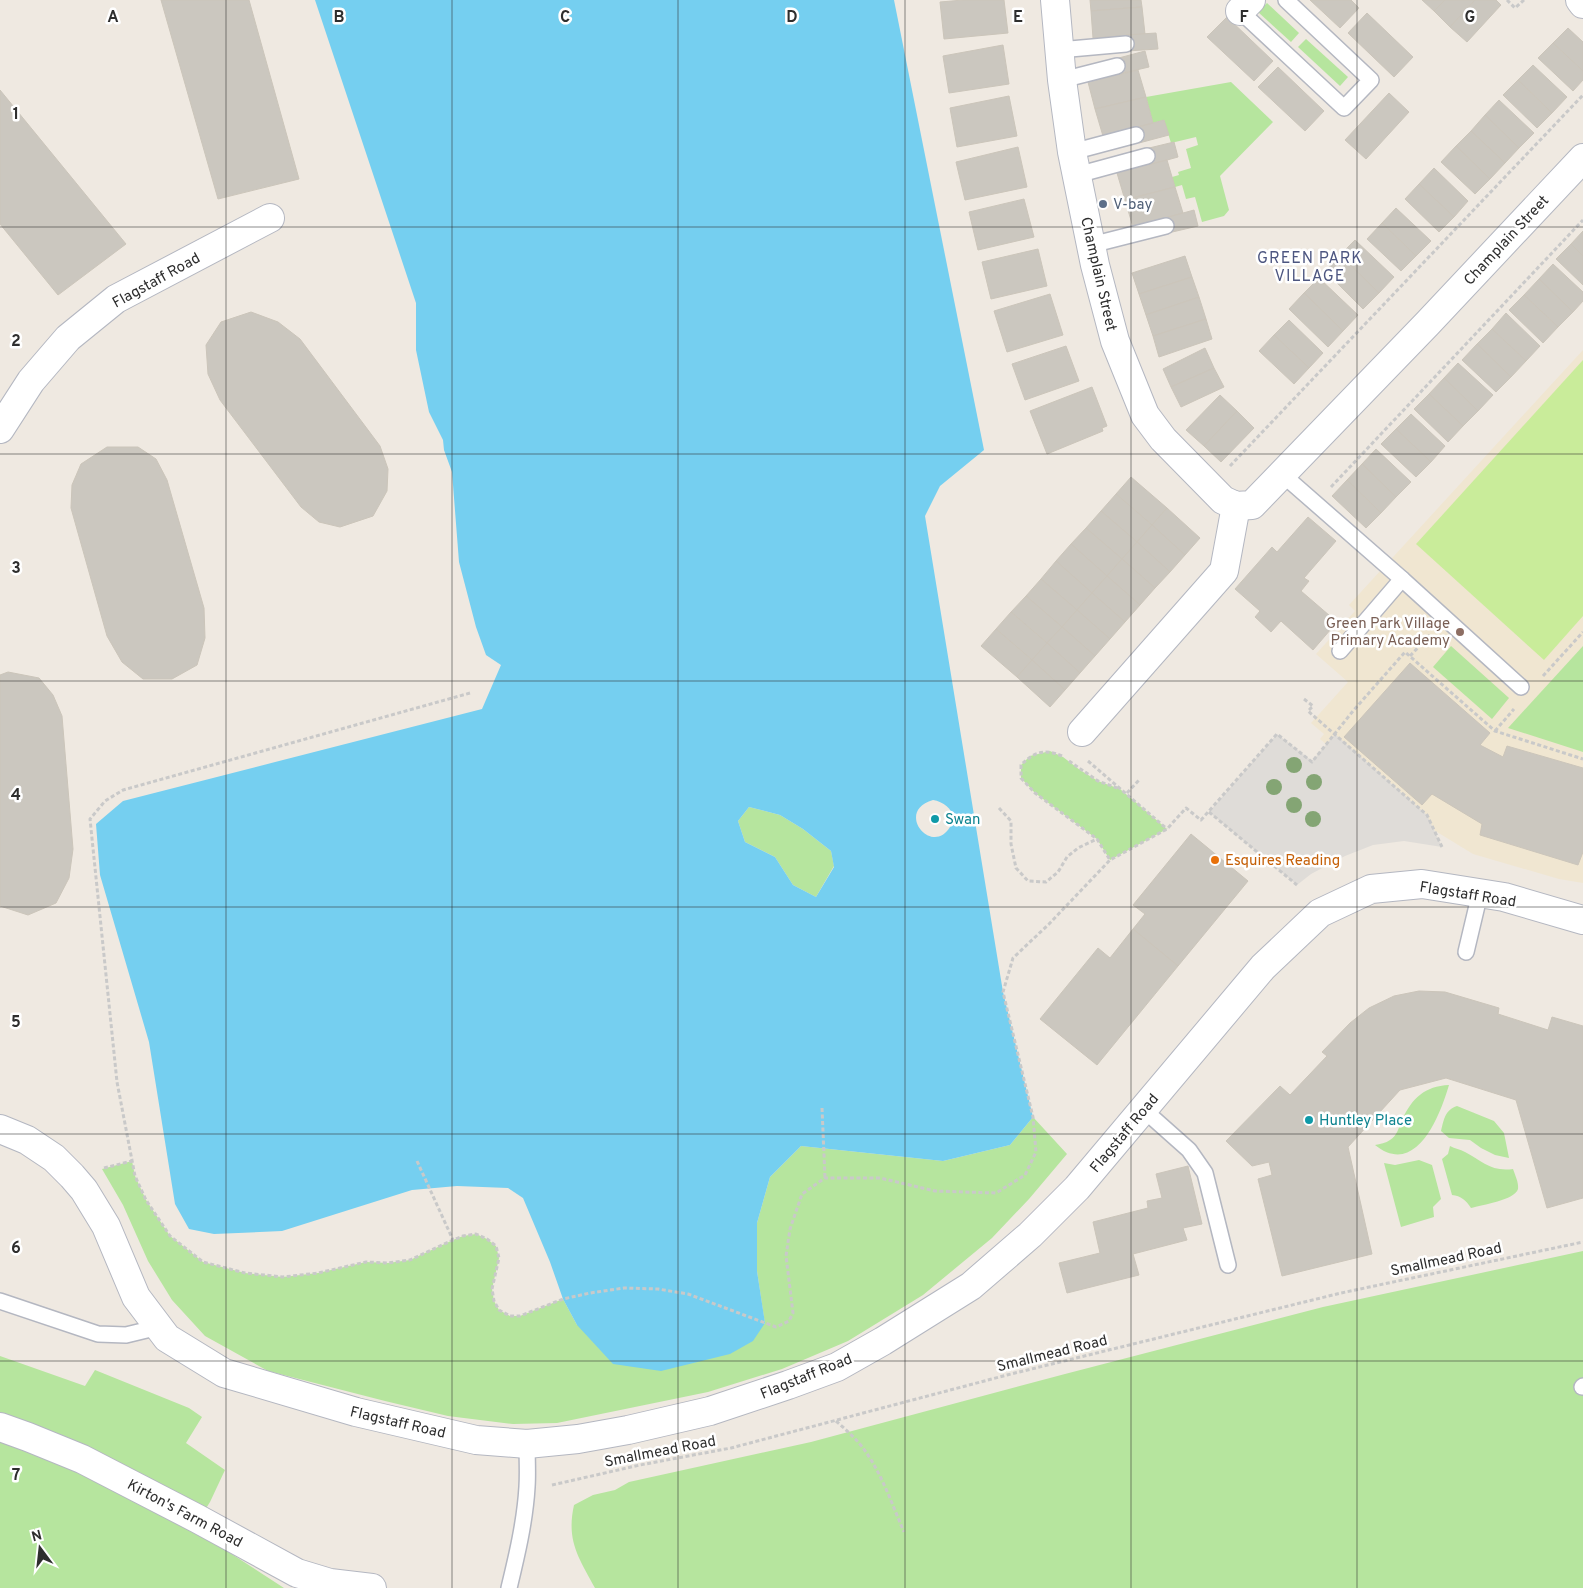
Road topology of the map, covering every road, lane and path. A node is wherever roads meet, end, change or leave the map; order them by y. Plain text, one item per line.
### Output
1 (1055, 0) edge
2 (1286, 0) edge
3 (1507, 0) edge
4 (1524, 0) edge
5 (1580, 0) edge
6 (1583, 4) edge
7 (1245, 6) edge
8 (1126, 44) dead end
9 (1059, 50) junction
10 (1117, 66) dead end
11 (1062, 80) junction
12 (1583, 95) edge
13 (1136, 135) dead end
14 (1147, 156) dead end
15 (1583, 158) edge
16 (1074, 163) junction
17 (270, 218) dead end
18 (1583, 220) edge
19 (1166, 226) dead end
20 (1092, 245) junction
21 (0, 429) edge
22 (1282, 474) junction
23 (1210, 487) junction
24 (1316, 503) junction
25 (1236, 506) junction
26 (1402, 579) junction
27 (1340, 651) dead end
28 (1521, 687) dead end
29 (470, 693) dead end
30 (1304, 699) dead end
31 (1082, 732) dead end
32 (1335, 734) junction
33 (1583, 759) edge
34 (1140, 779) dead end
35 (1126, 794) junction
36 (999, 808) dead end
37 (1209, 812) junction
38 (1167, 829) junction
39 (1097, 839) junction
40 (1442, 847) dead end
41 (1110, 860) junction
42 (1297, 886) dead end
43 (1480, 893) junction
44 (1583, 920) edge
45 (1466, 952) dead end
46 (822, 1108) dead end
47 (1144, 1110) junction
48 (0, 1129) edge
49 (132, 1161) junction
50 (417, 1161) dead end
51 (102, 1169) dead end
52 (825, 1178) junction
53 (453, 1240) junction
54 (1583, 1242) edge
55 (1228, 1265) dead end
56 (0, 1301) edge
57 (159, 1327) junction
58 (836, 1421) junction
59 (0, 1427) edge
60 (527, 1444) junction
61 (527, 1486) junction
62 (904, 1532) dead end
63 (372, 1588) edge
64 (509, 1588) edge

1 - 9 street, Champlain Street
2 - 7 lane
3 - 4 path
5 - 6 street
8 - 9 lane
9 - 11 street, Champlain Street
10 - 11 lane
11 - 16 street, Champlain Street
12 - 23 path
13 - 16 lane
14 - 16 lane
15 - 22 street, Champlain Street
16 - 20 street, Champlain Street
17 - 21 street, Flagstaff Road
18 - 24 path
19 - 20 lane
20 - 23 street, Champlain Street
22 - 24 lane
22 - 25 street, Champlain Street
23 - 25 street, Champlain Street
24 - 26 lane
25 - 31 street
26 - 27 lane
26 - 28 lane
29 - 49 path
30 - 32 path
32 - 33 path
32 - 37 path
32 - 40 path
34 - 35 path
35 - 38 path
35 - 39 path
36 - 39 path
37 - 38 path
37 - 42 path
38 - 41 path
39 - 41 path
41 - 52 path
43 - 44 street, Flagstaff Road
43 - 45 lane
43 - 47 street, Flagstaff Road
46 - 52 path
47 - 55 lane
47 - 60 street, Flagstaff Road
48 - 57 street, Flagstaff Road
49 - 51 path
49 - 53 path
50 - 53 path
52 - 53 path
54 - 58 path, Smallmead Road
56 - 57 lane
57 - 60 street, Flagstaff Road
58 - 61 path, Smallmead Road
58 - 62 path
59 - 63 street, Kirton's Farm Road
60 - 61 lane
61 - 64 lane

